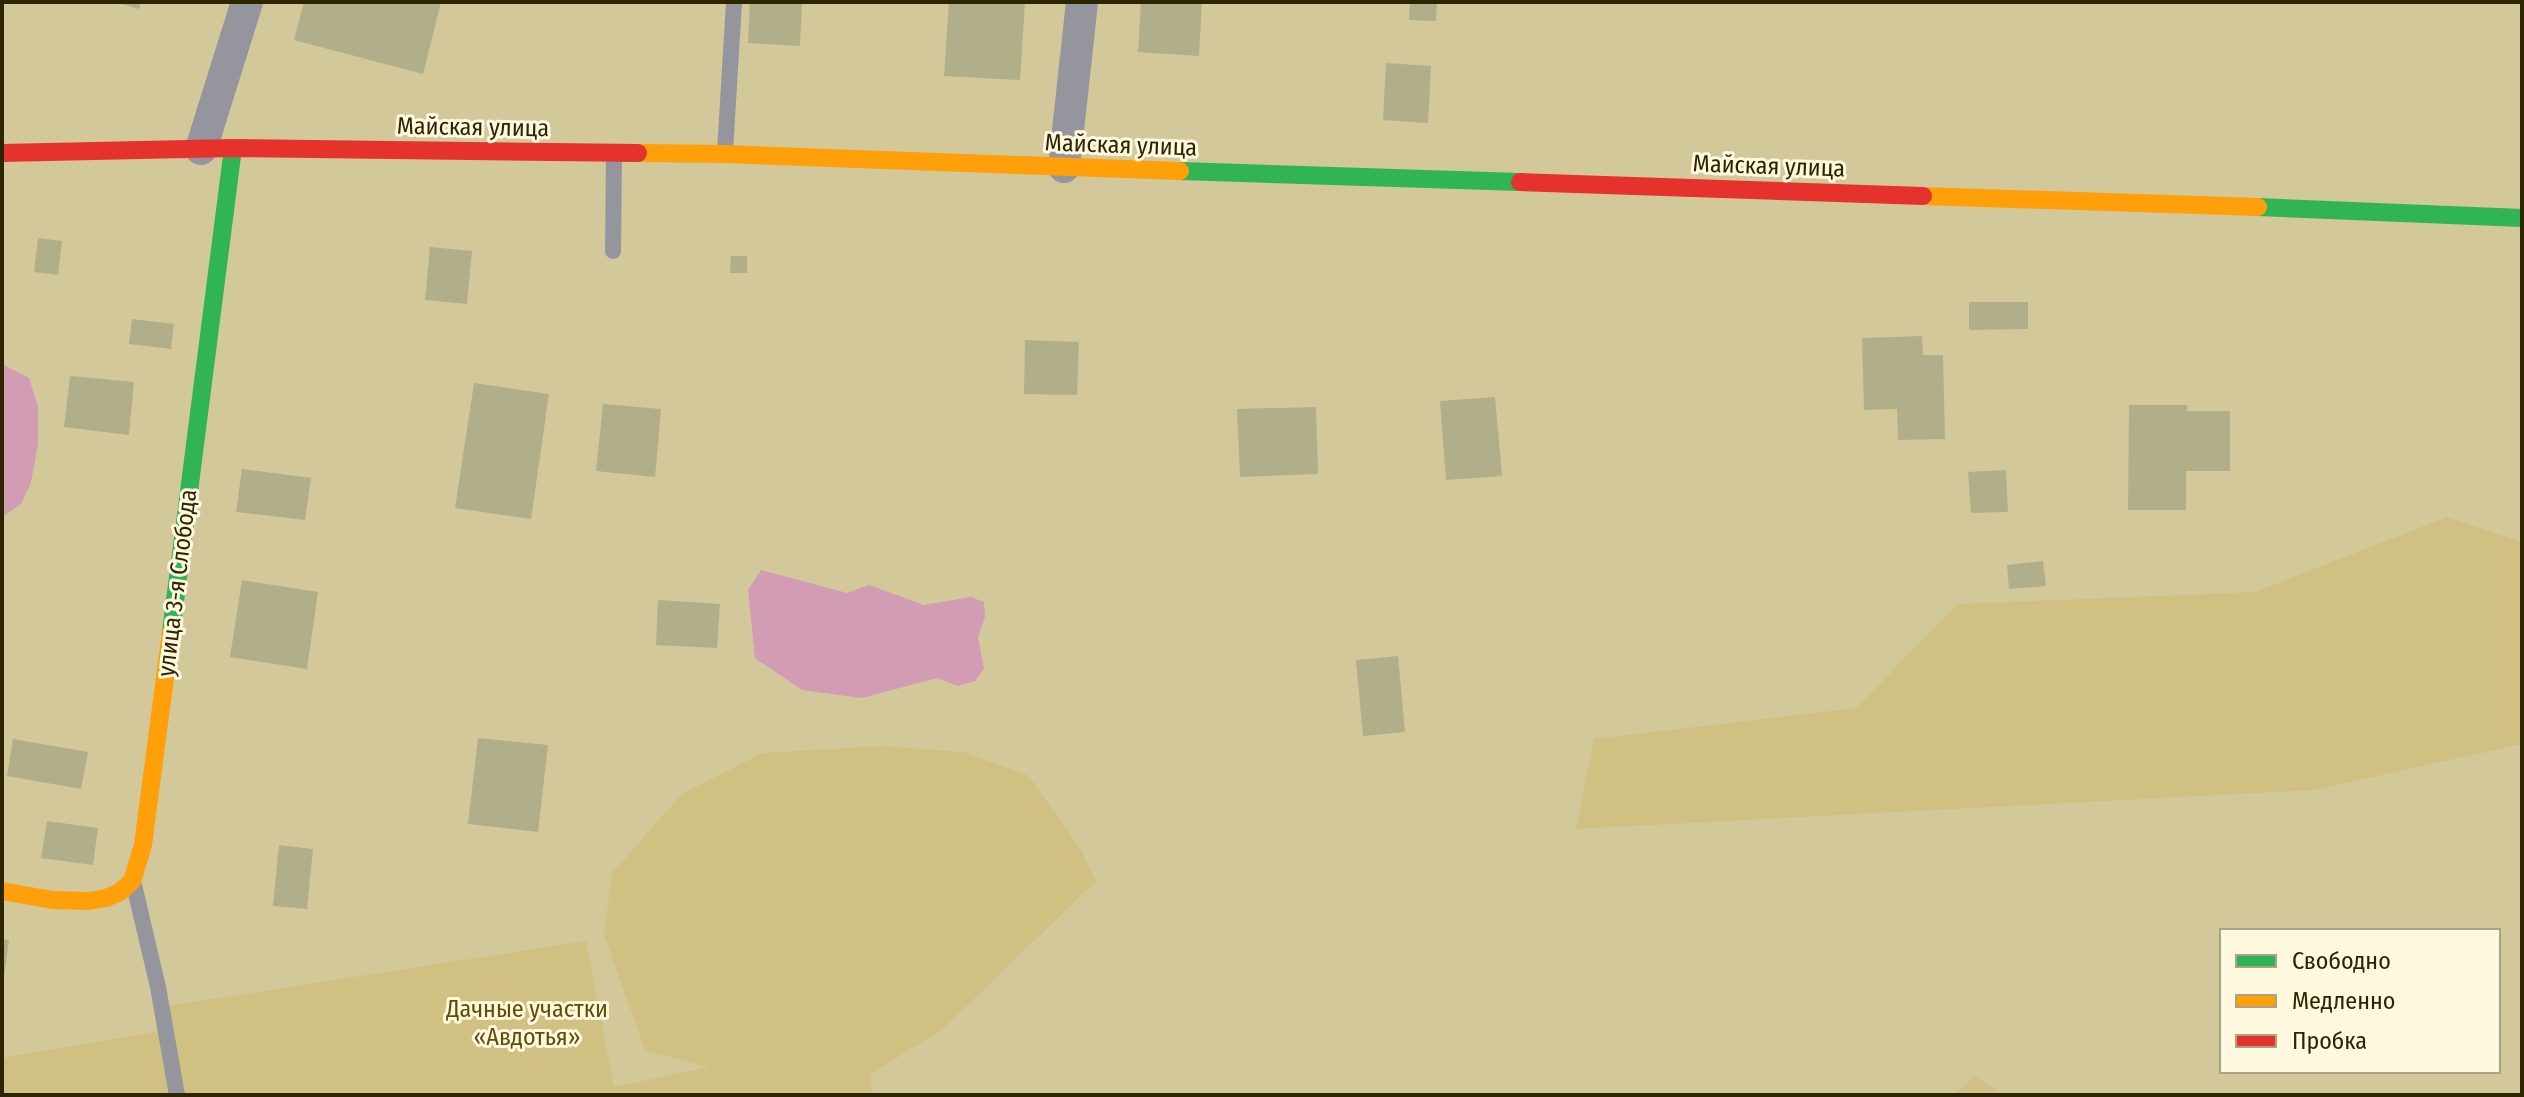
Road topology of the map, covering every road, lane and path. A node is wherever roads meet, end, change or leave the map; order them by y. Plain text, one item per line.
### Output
1 (247, 2) edge
2 (734, 2) edge
3 (1082, 2) edge
4 (233, 148) junction
5 (201, 149) junction
6 (2, 153) edge
7 (614, 153) junction
8 (725, 154) junction
9 (1064, 167) junction
10 (2522, 218) edge
11 (613, 251) dead end
12 (133, 880) junction
13 (2, 891) edge
14 (177, 1095) edge

1 - 5 street
2 - 8 lane
3 - 9 street
4 - 5 street, Майская улица
4 - 7 street, Майская улица
4 - 12 street, улица 3-я Слобода
5 - 6 street, Майская улица
7 - 8 street, Майская улица
7 - 11 lane
8 - 9 street, Майская улица
9 - 10 street, Майская улица
12 - 13 street
12 - 14 lane

